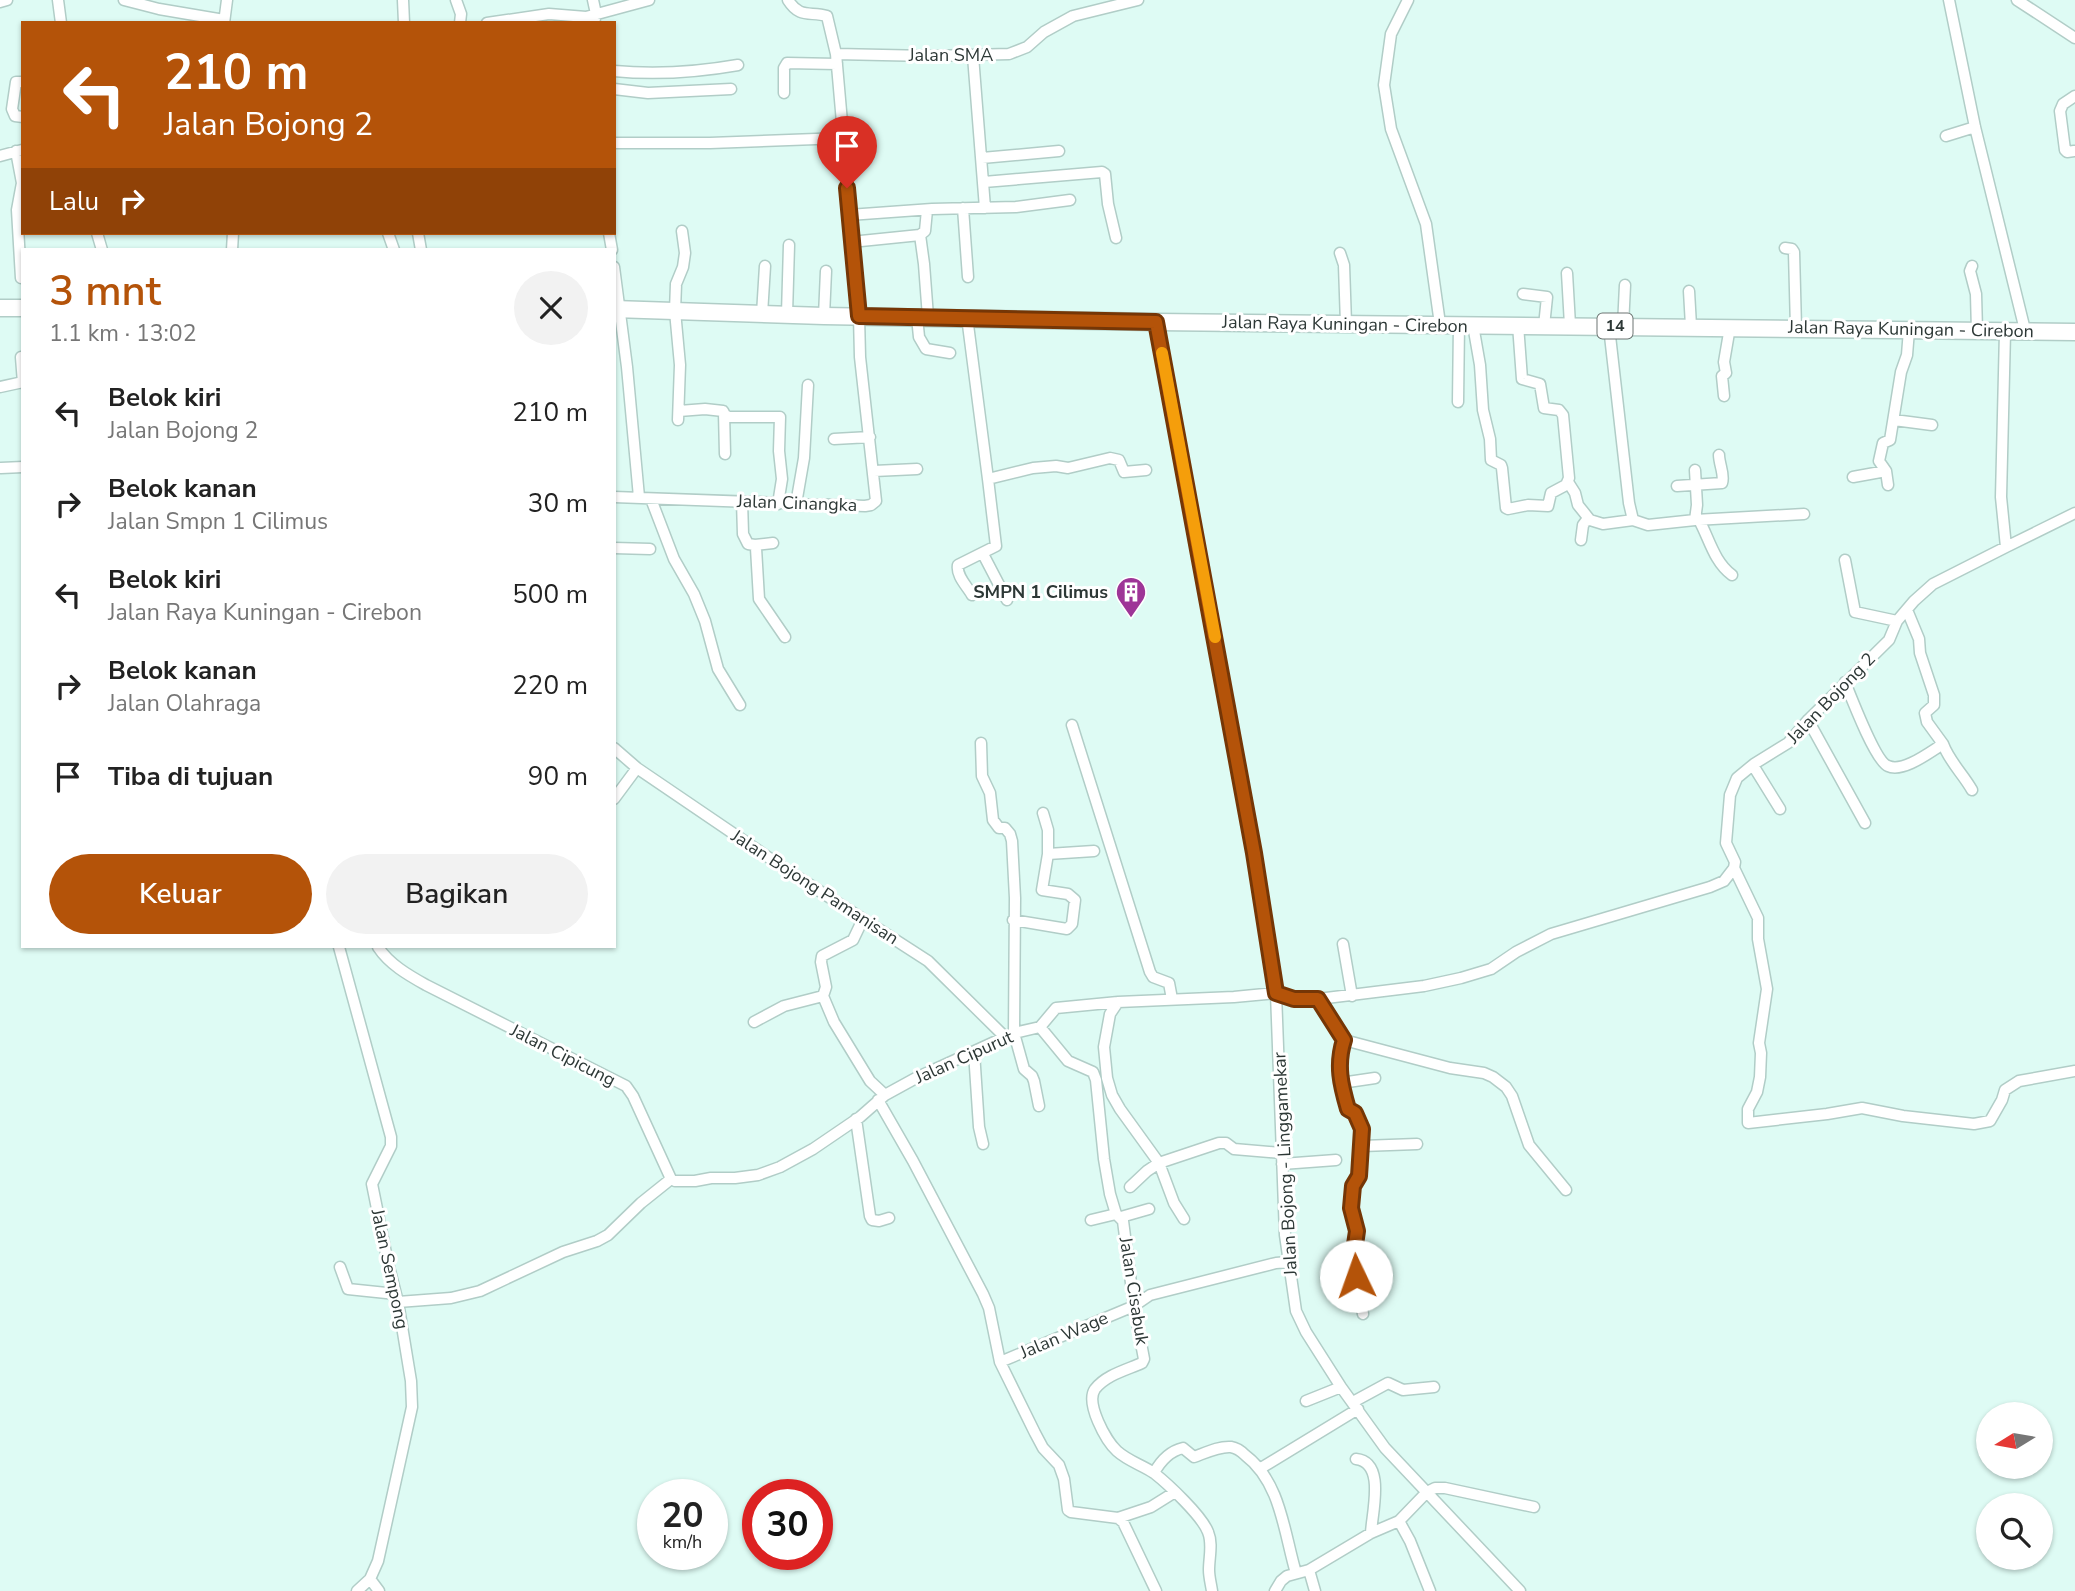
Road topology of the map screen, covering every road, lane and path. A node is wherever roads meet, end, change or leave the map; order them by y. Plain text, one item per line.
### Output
1 (8, 0) edge
2 (58, 0) edge
3 (124, 0) edge
4 (227, 0) edge
5 (403, 0) edge
6 (456, 0) edge
7 (593, 0) edge
8 (649, 0) edge
9 (788, 0) edge
10 (1138, 0) edge
11 (1408, 0) edge
12 (1949, 0) edge
13 (2017, 0) edge
14 (0, 2) edge
15 (595, 19) edge
16 (61, 21) edge
17 (219, 21) edge
18 (224, 21) edge
19 (404, 21) edge
20 (460, 21) edge
21 (502, 21) edge
22 (2075, 38) edge
23 (973, 56) junction
24 (836, 59) junction
25 (738, 65) dead end
26 (616, 71) edge
27 (21, 82) edge
28 (616, 89) edge
29 (731, 89) dead end
30 (784, 93) dead end
31 (2075, 96) edge
32 (21, 117) edge
33 (1975, 127) junction
34 (1946, 136) dead end
35 (843, 138) junction
36 (616, 143) edge
37 (20, 150) edge
38 (2074, 150) edge
39 (1059, 151) dead end
40 (0, 156) edge
41 (982, 158) junction
42 (984, 181) junction
43 (21, 187) edge
44 (1070, 200) dead end
45 (963, 208) junction
46 (985, 208) junction
47 (927, 210) junction
48 (849, 215) junction
49 (682, 231) dead end
50 (920, 235) junction
51 (1116, 237) dead end
52 (851, 242) junction
53 (789, 245) dead end
54 (1785, 248) dead end
55 (1340, 253) dead end
56 (765, 266) dead end
57 (1972, 266) dead end
58 (826, 271) dead end
59 (1567, 273) dead end
60 (968, 277) dead end
61 (21, 278) dead end
62 (1625, 285) dead end
63 (1689, 291) dead end
64 (1523, 294) dead end
65 (0, 308) edge
66 (21, 309) edge
67 (617, 309) edge
68 (675, 311) junction
69 (762, 314) junction
70 (787, 314) junction
71 (824, 316) junction
72 (859, 316) junction
73 (922, 317) junction
74 (967, 317) junction
75 (1156, 322) junction
76 (1346, 324) junction
77 (1440, 324) junction
78 (1466, 325) junction
79 (1518, 325) junction
80 (1570, 325) junction
81 (1544, 326) junction
82 (1616, 326) junction
83 (1691, 326) junction
84 (1730, 327) junction
85 (1796, 328) junction
86 (1909, 330) junction
87 (2025, 330) junction
88 (1977, 331) junction
89 (2005, 332) junction
90 (2075, 332) edge
91 (950, 353) dead end
92 (21, 383) edge
93 (808, 385) dead end
94 (0, 387) edge
95 (1724, 396) dead end
96 (1458, 402) dead end
97 (723, 411) junction
98 (1894, 419) junction
99 (1932, 425) dead end
100 (870, 437) junction
101 (834, 439) dead end
102 (725, 454) dead end
103 (1718, 454) dead end
104 (21, 467) edge
105 (1, 468) edge
106 (917, 469) dead end
107 (1146, 470) dead end
108 (1695, 470) dead end
109 (874, 471) junction
110 (1886, 471) junction
111 (1853, 477) dead end
112 (988, 479) junction
113 (1568, 482) junction
114 (1696, 485) junction
115 (1888, 485) dead end
116 (1677, 486) dead end
117 (616, 496) edge
118 (639, 497) junction
119 (651, 499) junction
120 (742, 501) junction
121 (778, 504) junction
122 (796, 504) junction
123 (2075, 513) edge
124 (1804, 514) dead end
125 (1590, 520) junction
126 (1633, 520) junction
127 (1697, 520) junction
128 (1581, 540) dead end
129 (773, 543) dead end
130 (755, 545) junction
131 (2006, 547) junction
132 (616, 548) edge
133 (650, 549) dead end
134 (982, 554) junction
135 (1845, 560) dead end
136 (1732, 575) dead end
137 (972, 595) dead end
138 (1007, 600) dead end
139 (1907, 610) junction
140 (1897, 621) junction
141 (785, 637) dead end
142 (1845, 682) junction
143 (740, 705) dead end
144 (1808, 720) junction
145 (1072, 725) dead end
146 (981, 743) dead end
147 (1943, 744) junction
148 (616, 750) edge
149 (1754, 764) junction
150 (637, 768) junction
151 (1972, 790) dead end
152 (616, 796) edge
153 (1780, 808) dead end
154 (1043, 813) dead end
155 (1865, 823) dead end
156 (1094, 850) dead end
157 (1048, 854) junction
158 (1734, 869) junction
159 (863, 919) junction
160 (1013, 920) junction
161 (1343, 944) dead end
162 (340, 948) edge
163 (379, 948) edge
164 (1276, 993) junction
165 (823, 996) junction
166 (1352, 996) junction
167 (1172, 999) junction
168 (1318, 999) junction
169 (1118, 1002) junction
170 (754, 1022) dead end
171 (1040, 1027) junction
172 (1009, 1035) junction
173 (1344, 1040) junction
174 (974, 1052) junction
175 (2075, 1071) edge
176 (1375, 1078) dead end
177 (1341, 1083) junction
178 (881, 1098) junction
179 (1039, 1107) dead end
180 (856, 1119) junction
181 (983, 1144) dead end
182 (1417, 1144) dead end
183 (1362, 1146) junction
184 (1281, 1153) junction
185 (1336, 1160) dead end
186 (1159, 1163) junction
187 (1282, 1164) junction
188 (671, 1180) junction
189 (1130, 1187) dead end
190 (1566, 1190) dead end
191 (1149, 1209) dead end
192 (1119, 1216) junction
193 (889, 1218) dead end
194 (1184, 1219) dead end
195 (1091, 1220) dead end
196 (1288, 1262) junction
197 (340, 1267) dead end
198 (397, 1298) junction
199 (1134, 1306) junction
200 (1363, 1314) dead end
201 (1000, 1362) junction
202 (1341, 1387) junction
203 (1434, 1387) dead end
204 (1306, 1401) dead end
205 (1356, 1406) junction
206 (1356, 1459) dead end
207 (1261, 1468) junction
208 (1154, 1473) junction
209 (1175, 1492) junction
210 (1427, 1492) junction
211 (1534, 1507) dead end
212 (1118, 1518) junction
213 (1399, 1521) junction
214 (1371, 1533) junction
215 (1309, 1570) junction
216 (1296, 1573) junction
217 (370, 1579) junction
218 (356, 1591) edge
219 (379, 1591) edge
220 (1156, 1591) edge
221 (1212, 1591) edge
222 (1275, 1591) edge
223 (1315, 1591) edge
224 (1430, 1591) edge
225 (1520, 1591) edge

1 - 14 street
2 - 16 street
3 - 17 street
4 - 18 street
5 - 19 street
6 - 20 street
7 - 15 street
8 - 15 street
9 - 24 street, Jalan Cinangka
10 - 23 street, Jalan SMA
11 - 77 street
12 - 33 street
13 - 22 street
15 - 21 street
23 - 24 street, Jalan SMA
23 - 41 street
24 - 30 street, Jalan SMA
24 - 35 street, Jalan Cinangka
25 - 26 street
27 - 32 street
28 - 29 street
31 - 38 street
33 - 34 street
33 - 87 street
35 - 36 street
35 - 48 street, Jalan Cinangka
37 - 40 street
39 - 41 street
41 - 42 street
42 - 46 street
42 - 51 street
43 - 61 street
44 - 46 street
45 - 46 street
45 - 47 street
45 - 60 street
47 - 48 street
47 - 50 street
48 - 52 street, Jalan Cinangka
49 - 68 street
50 - 52 street
50 - 73 street
52 - 72 street, Jalan Cinangka
53 - 70 street
54 - 85 street
55 - 76 street
56 - 69 street
57 - 88 street
58 - 71 street
59 - 80 street
62 - 82 street
63 - 83 street
64 - 81 street
65 - 66 highway
67 - 68 highway, Jalan Raya Kuningan - Cirebon / 14
67 - 118 street
68 - 69 highway, Jalan Raya Kuningan - Cirebon / 14
68 - 97 street
69 - 70 highway, Jalan Raya Kuningan - Cirebon / 14
70 - 71 highway, Jalan Raya Kuningan - Cirebon / 14
71 - 72 highway, Jalan Raya Kuningan - Cirebon / 14
72 - 73 highway, Jalan Raya Kuningan - Cirebon / 14
72 - 100 street, Jalan Cinangka
73 - 74 highway, Jalan Raya Kuningan - Cirebon / 14
73 - 91 street
74 - 75 highway, Jalan Raya Kuningan - Cirebon / 14
74 - 112 street
75 - 76 highway, Jalan Raya Kuningan - Cirebon / 14
75 - 164 street, Jalan Bojong - Linggamekar
76 - 77 highway, Jalan Raya Kuningan - Cirebon / 14
77 - 78 highway, Jalan Raya Kuningan - Cirebon / 14
78 - 79 highway, Jalan Raya Kuningan - Cirebon / 14
78 - 96 street
78 - 113 street
79 - 81 highway, Jalan Raya Kuningan - Cirebon / 14
79 - 113 street
80 - 81 highway, Jalan Raya Kuningan - Cirebon / 14
80 - 82 highway, Jalan Raya Kuningan - Cirebon / 14
82 - 83 highway, Jalan Raya Kuningan - Cirebon / 14
82 - 126 street
83 - 84 highway, Jalan Raya Kuningan - Cirebon / 14
84 - 85 highway, Jalan Raya Kuningan - Cirebon / 14
84 - 95 street
85 - 86 highway, Jalan Raya Kuningan - Cirebon / 14
86 - 88 highway, Jalan Raya Kuningan - Cirebon / 14
86 - 98 street
87 - 89 highway, Jalan Raya Kuningan - Cirebon / 14
87 - 90 highway, Jalan Raya Kuningan - Cirebon / 14
88 - 89 highway, Jalan Raya Kuningan - Cirebon / 14
89 - 131 street
92 - 94 street
93 - 122 street
97 - 102 street
97 - 121 street
98 - 99 street
98 - 110 street
100 - 101 street
100 - 109 street, Jalan Cinangka
103 - 114 street
104 - 105 street
106 - 109 street
107 - 112 street
108 - 114 street
109 - 122 street, Jalan Cinangka
110 - 111 street
110 - 115 street
112 - 134 street
113 - 125 street
114 - 116 street
114 - 127 street
117 - 118 street, Jalan Cinangka
118 - 119 street, Jalan Cinangka
119 - 120 street, Jalan Cinangka
119 - 143 street
120 - 121 street, Jalan Cinangka
120 - 130 street
121 - 122 street, Jalan Cinangka
123 - 131 street, Jalan Bojong 2
124 - 127 street
125 - 126 street
125 - 128 street
126 - 127 street
127 - 136 street
129 - 130 street
130 - 141 street
131 - 139 street, Jalan Bojong 2
132 - 133 street
134 - 137 street
134 - 138 street
135 - 140 street
139 - 140 street, Jalan Bojong 2
139 - 147 street
140 - 142 street, Jalan Bojong 2
142 - 144 street, Jalan Bojong 2
142 - 147 street
144 - 149 street, Jalan Bojong 2
144 - 155 street
145 - 167 street
146 - 160 street
147 - 151 street
148 - 150 street, Jalan Bojong Pamanisan
149 - 153 street
149 - 158 street, Jalan Bojong 2
150 - 152 street
150 - 159 street, Jalan Bojong Pamanisan
154 - 157 street
156 - 157 street
157 - 160 street
158 - 166 street
158 - 175 street, Jalan Bojong 2
159 - 165 street
159 - 172 street, Jalan Bojong Pamanisan
160 - 172 street
161 - 166 street
162 - 198 street, Jalan Sempong
163 - 188 street, Jalan Cipicung
164 - 167 street, Jalan Cipurut
164 - 168 street
164 - 184 street, Jalan Bojong - Linggamekar
165 - 170 street
165 - 178 street, Jalan Wage
166 - 168 street
167 - 169 street, Jalan Cipurut
168 - 173 street
169 - 171 street, Jalan Cipurut
169 - 186 street
171 - 172 street, Jalan Cipurut
171 - 192 street, Jalan Cisabuk
172 - 174 street, Jalan Cipurut
172 - 179 street
173 - 177 street
173 - 190 street
174 - 178 street, Jalan Cipurut
174 - 181 street
176 - 177 street
177 - 183 street
178 - 180 street, Jalan Cipurut
178 - 201 street, Jalan Wage
180 - 188 street, Jalan Cipurut
180 - 193 street
182 - 183 street
183 - 200 street
184 - 186 street
184 - 187 street, Jalan Bojong - Linggamekar
185 - 187 street
186 - 189 street
186 - 194 street
187 - 196 street, Jalan Bojong - Linggamekar
188 - 198 street
191 - 192 street
192 - 195 street
192 - 199 street, Jalan Cisabuk
196 - 199 street, Jalan Wage
196 - 202 street, Jalan Bojong - Linggamekar
197 - 198 street
198 - 217 street, Jalan Sempong
199 - 201 street, Jalan Wage
199 - 208 street, Jalan Cisabuk
201 - 212 street, Jalan Wage
202 - 204 street
202 - 205 street, Jalan Bojong - Linggamekar
203 - 205 street
205 - 207 street
205 - 210 street, Jalan Bojong - Linggamekar
206 - 214 street
207 - 208 street
207 - 216 street
208 - 209 street, Jalan Cisabuk
209 - 212 street
209 - 221 street, Jalan Cisabuk
210 - 211 street
210 - 213 street
210 - 225 street, Jalan Bojong - Linggamekar
212 - 220 street
213 - 214 street
213 - 224 street
214 - 215 street
215 - 216 street
215 - 223 street
216 - 222 street
217 - 218 street
217 - 219 street

